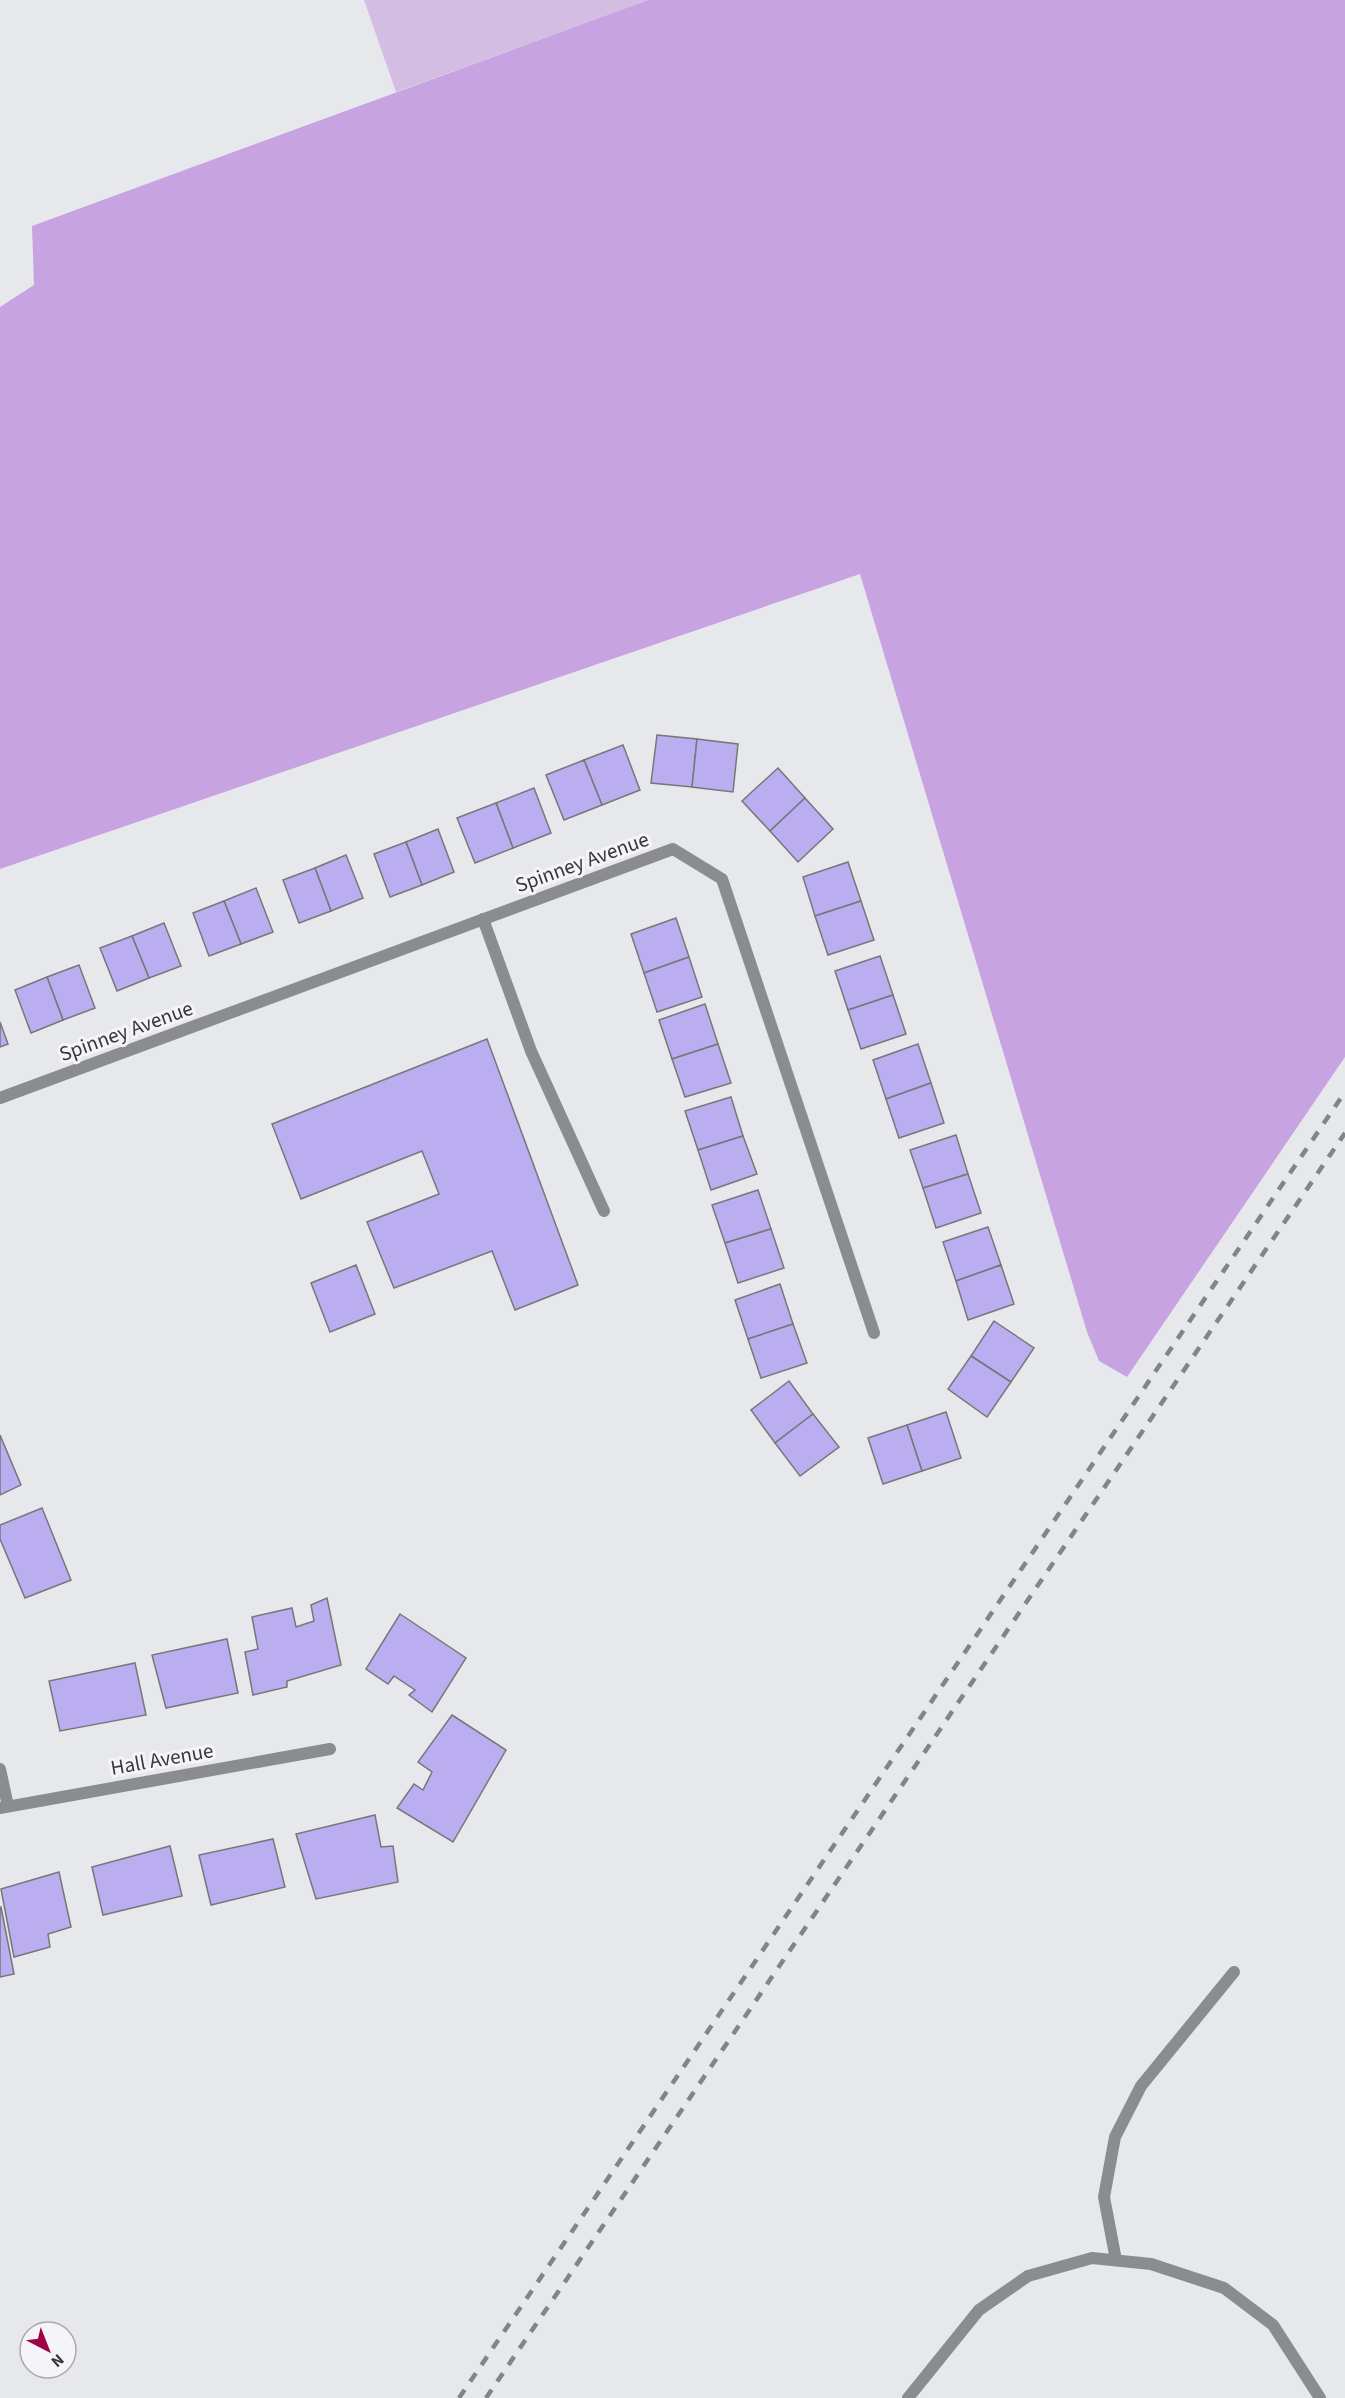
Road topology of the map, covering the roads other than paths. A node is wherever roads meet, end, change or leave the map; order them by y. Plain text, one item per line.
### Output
1 (483, 919) junction
2 (0, 1098) edge
3 (604, 1211) dead end
4 (874, 1334) dead end
5 (330, 1749) dead end
6 (0, 1769) edge
7 (4, 1807) edge
8 (1234, 1972) dead end
9 (1116, 2260) junction
10 (908, 2398) edge
11 (1320, 2398) edge

1 - 2 street, Spinney Avenue
1 - 3 street
1 - 4 street, Spinney Avenue
5 - 7 street, Hall Avenue
6 - 7 street
8 - 9 street
9 - 10 street
9 - 11 street

